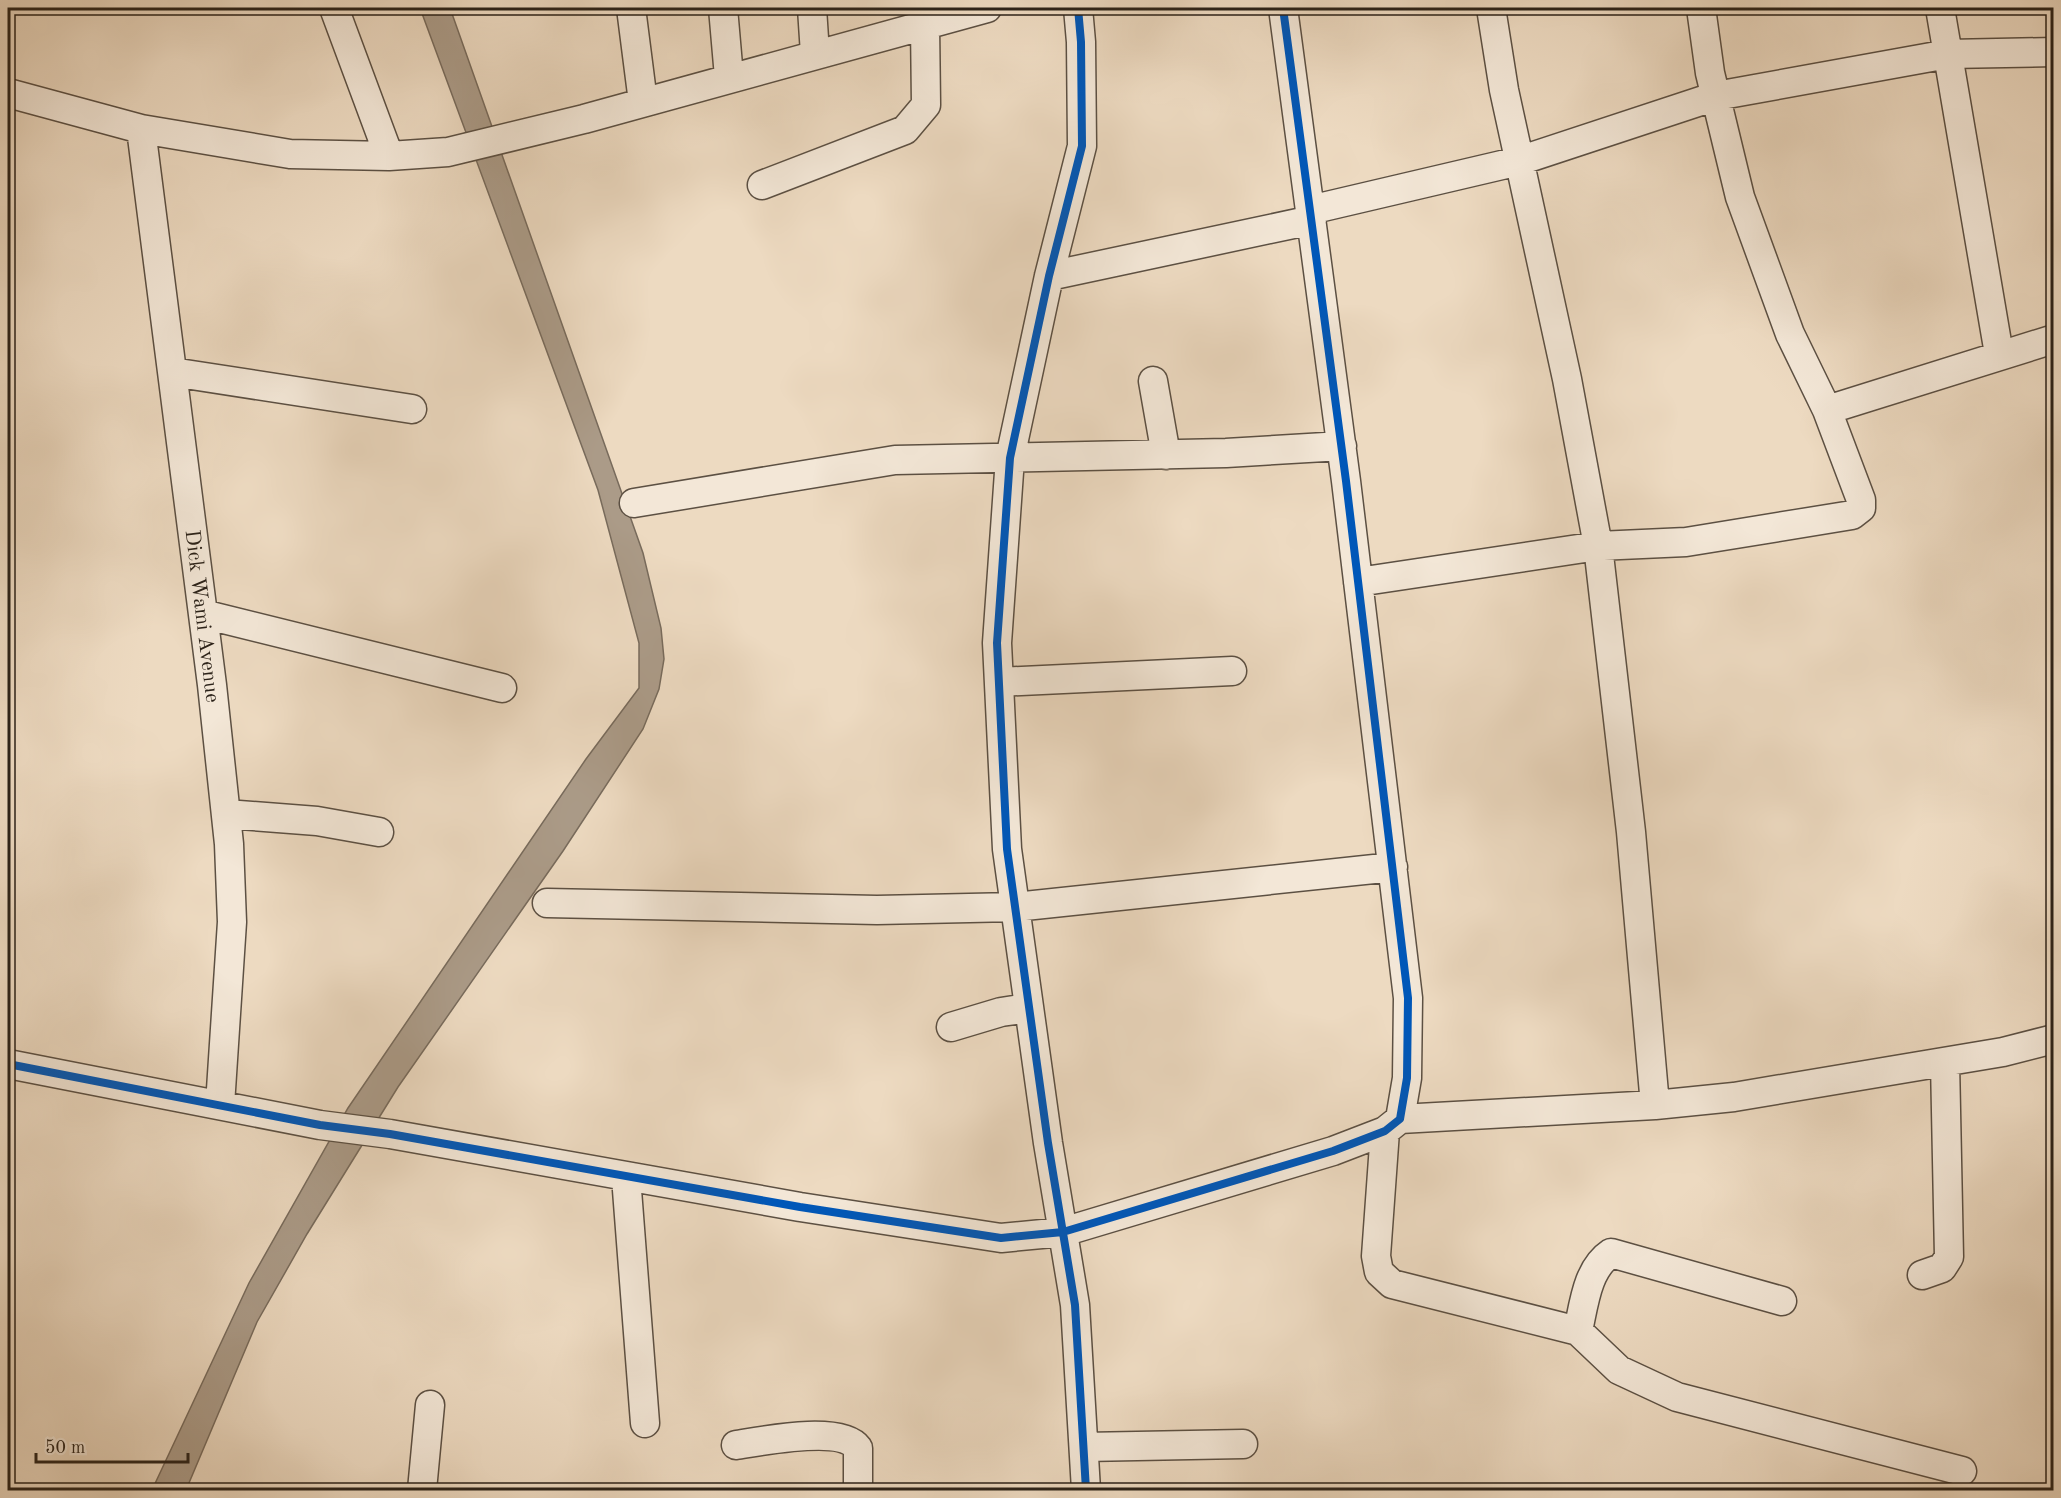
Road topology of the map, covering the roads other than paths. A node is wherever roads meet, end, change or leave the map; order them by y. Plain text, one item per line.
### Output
1 (334, 8) edge
2 (631, 8) edge
3 (723, 8) edge
4 (812, 8) edge
5 (987, 8) edge
6 (1078, 8) edge
7 (1283, 8) edge
8 (1491, 8) edge
9 (1701, 8) edge
10 (1940, 8) edge
11 (956, 12) edge
12 (925, 24) junction
13 (2054, 51) edge
14 (815, 54) junction
15 (1948, 54) junction
16 (729, 78) junction
17 (8, 93) edge
18 (1716, 96) junction
19 (643, 102) junction
20 (141, 129) junction
21 (389, 156) junction
22 (1519, 161) junction
23 (762, 185) dead end
24 (1311, 215) junction
25 (1049, 276) junction
26 (2054, 339) edge
27 (1999, 354) junction
28 (172, 372) junction
29 (1153, 381) dead end
30 (412, 409) dead end
31 (1827, 410) junction
32 (1342, 446) junction
33 (1166, 455) junction
34 (1010, 458) junction
35 (634, 503) dead end
36 (1598, 546) junction
37 (1358, 582) junction
38 (203, 614) junction
39 (1232, 671) dead end
40 (999, 682) junction
41 (502, 688) dead end
42 (226, 814) junction
43 (379, 832) dead end
44 (1393, 867) junction
45 (547, 903) dead end
46 (1015, 907) junction
47 (1028, 1008) junction
48 (951, 1027) dead end
49 (2054, 1039) edge
50 (1945, 1062) junction
51 (8, 1064) edge
52 (220, 1105) junction
53 (1655, 1106) junction
54 (1393, 1125) junction
55 (626, 1177) junction
56 (1063, 1232) junction
57 (1923, 1275) dead end
58 (1782, 1302) dead end
59 (1578, 1331) junction
60 (430, 1405) dead end
61 (645, 1423) dead end
62 (1243, 1444) dead end
63 (736, 1445) dead end
64 (1084, 1447) junction
65 (1962, 1471) dead end
66 (423, 1491) edge
67 (858, 1491) edge
68 (1086, 1491) edge

1 - 21 street
2 - 19 street
3 - 16 street
4 - 14 street
5 - 11 street
6 - 25 street
7 - 24 street
8 - 22 street
9 - 18 street
10 - 15 street
11 - 12 street
12 - 14 street
12 - 23 street
13 - 15 street
14 - 16 street
15 - 18 street
15 - 27 street
16 - 19 street
17 - 20 street
18 - 22 street
18 - 31 street
19 - 21 street
20 - 21 street
20 - 28 street, Dick Wami Avenue
22 - 24 street
22 - 36 street
24 - 25 street
24 - 32 street
25 - 34 street
26 - 27 street
27 - 31 street
28 - 30 street
28 - 38 street, Dick Wami Avenue
29 - 33 street
31 - 36 street
32 - 33 street
32 - 37 street
33 - 34 street
34 - 35 street
34 - 40 street
36 - 37 street
36 - 53 street
37 - 44 street
38 - 41 street
38 - 42 street, Dick Wami Avenue
39 - 40 street
40 - 46 street
42 - 43 street
42 - 52 street, Dick Wami Avenue
44 - 46 street
44 - 54 street
45 - 46 street
46 - 47 street
47 - 48 street
47 - 56 street
49 - 50 street
50 - 53 street
50 - 57 street
51 - 52 street
52 - 55 street
53 - 54 street
54 - 56 street
54 - 59 street
55 - 56 street
55 - 61 street
56 - 64 street
58 - 59 street
59 - 65 street
60 - 66 street
62 - 64 street
63 - 67 street
64 - 68 street

